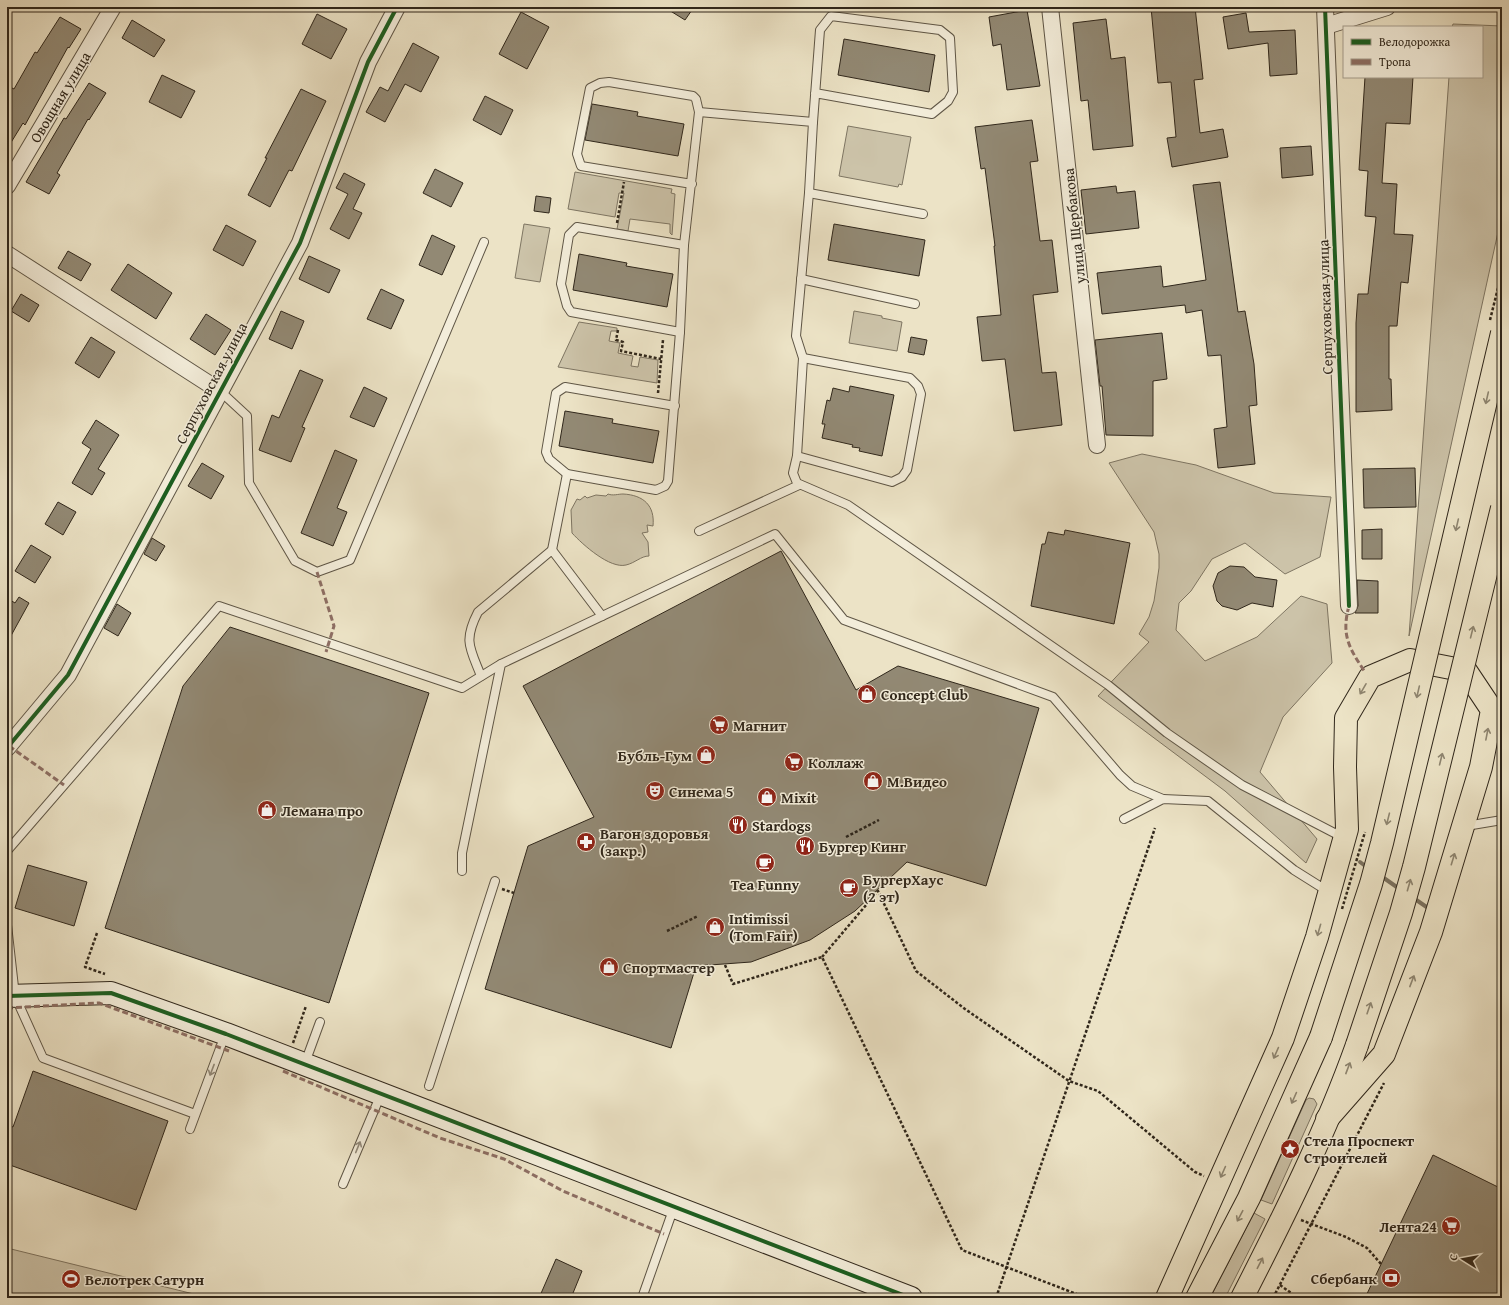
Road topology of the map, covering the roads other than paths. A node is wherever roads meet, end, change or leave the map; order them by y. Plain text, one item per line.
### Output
1 (113, 7) edge
2 (397, 7) edge
3 (1050, 7) edge
4 (1325, 7) edge
5 (1387, 7) edge
6 (1326, 26) junction
7 (815, 93) junction
8 (699, 112) junction
9 (813, 122) junction
10 (692, 184) junction
11 (7, 186) edge
12 (809, 193) junction
13 (923, 214) dead end
14 (484, 242) dead end
15 (684, 244) junction
16 (7, 254) edge
17 (801, 279) junction
18 (915, 304) dead end
19 (680, 332) junction
20 (1502, 333) edge
21 (803, 358) junction
22 (220, 391) junction
23 (675, 406) junction
24 (1097, 445) dead end
25 (798, 456) junction
26 (568, 474) junction
27 (800, 485) junction
28 (1502, 508) edge
29 (699, 531) dead end
30 (552, 550) junction
31 (1349, 606) dead end
32 (602, 616) junction
33 (502, 664) junction
34 (481, 676) junction
35 (7, 748) edge
36 (1163, 799) junction
37 (1124, 819) dead end
38 (1502, 820) edge
39 (1463, 827) junction
40 (1344, 838) junction
41 (7, 851) edge
42 (462, 871) dead end
43 (495, 882) dead end
44 (1330, 893) junction
45 (7, 925) edge
46 (11, 996) edge
47 (320, 1022) dead end
48 (226, 1034) junction
49 (296, 1061) junction
50 (429, 1086) dead end
51 (381, 1094) junction
52 (195, 1114) junction
53 (1327, 1119) junction
54 (190, 1129) dead end
55 (343, 1184) dead end
56 (674, 1207) junction
57 (642, 1298) edge
58 (911, 1298) edge
59 (1167, 1298) edge
60 (1197, 1298) edge
61 (1242, 1298) edge

1 - 11 street, Овощная улица
2 - 22 street, Серпуховская улица
3 - 24 street, улица Щербакова
4 - 6 street, Серпуховская улица
5 - 6 street
6 - 31 street, Серпуховская улица
7 - 7 lane
7 - 9 lane
8 - 9 lane
8 - 10 lane
8 - 10 lane
9 - 12 lane
10 - 15 lane
12 - 13 lane
12 - 17 lane
14 - 22 lane
15 - 19 lane
15 - 19 lane
16 - 22 street
17 - 18 lane
17 - 21 lane
19 - 23 lane
20 -> 60 main road, bridge
21 - 25 lane
21 - 25 lane
22 - 35 street, Серпуховская улица
23 - 26 lane
23 - 26 lane
25 - 27 lane
26 - 30 lane
27 - 29 lane
27 - 40 lane
53 -> 28 main road, bridge
30 - 32 lane
30 - 34 lane
32 - 33 lane
32 - 36 lane
33 - 34 lane
33 - 42 lane
34 - 41 lane
36 - 37 lane
36 - 44 lane
38 - 39 lane
39 -> 40 main road
53 -> 39 main road
40 - 44 main road
43 - 50 lane
44 -> 59 main road
45 - 46 lane
46 - 48 street
46 - 52 lane
47 - 49 lane
48 - 49 street
48 -> 52 lane
49 - 51 street
55 -> 51 lane
51 - 56 street
52 - 54 lane
61 -> 53 main road
56 - 57 lane
56 - 58 street

